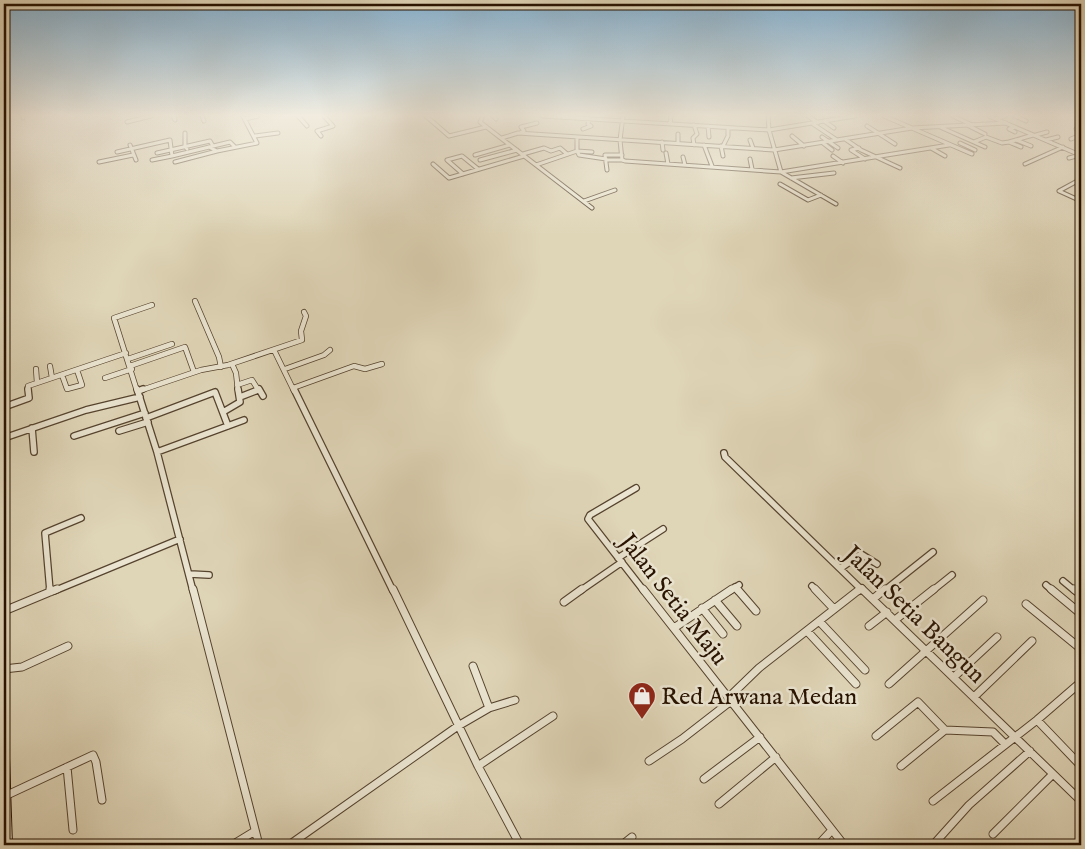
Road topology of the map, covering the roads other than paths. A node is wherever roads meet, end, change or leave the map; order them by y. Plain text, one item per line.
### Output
1 (134, 155) edge
2 (524, 155) edge
3 (622, 155) edge
4 (131, 156) edge
5 (172, 156) edge
6 (200, 156) edge
7 (496, 156) edge
8 (522, 156) edge
9 (562, 156) edge
10 (580, 156) edge
11 (606, 156) edge
12 (665, 156) edge
13 (708, 156) edge
14 (776, 156) edge
15 (833, 156) dead end
16 (860, 156) edge
17 (884, 156) edge
18 (1046, 156) edge
19 (1078, 156) edge
20 (683, 157) dead end
21 (876, 157) junction
22 (1070, 158) dead end
23 (750, 159) dead end
24 (865, 159) junction
25 (136, 160) dead end
26 (152, 160) dead end
27 (480, 160) dead end
28 (606, 160) junction
29 (623, 160) junction
30 (99, 162) dead end
31 (176, 162) dead end
32 (844, 163) junction
33 (433, 164) dead end
34 (668, 164) junction
35 (1025, 164) dead end
36 (536, 165) junction
37 (685, 165) junction
38 (712, 166) junction
39 (810, 168) junction
40 (900, 168) dead end
41 (752, 169) junction
42 (478, 170) junction
43 (607, 170) dead end
44 (782, 172) junction
45 (834, 172) dead end
46 (463, 174) junction
47 (819, 174) junction
48 (790, 178) junction
49 (1081, 179) edge
50 (780, 184) dead end
51 (803, 186) junction
52 (616, 190) dead end
53 (791, 190) junction
54 (1081, 193) edge
55 (821, 195) junction
56 (1073, 197) junction
57 (1081, 201) edge
58 (584, 202) junction
59 (836, 204) dead end
60 (592, 208) dead end
61 (195, 301) dead end
62 (152, 305) dead end
63 (304, 312) dead end
64 (172, 344) dead end
65 (274, 350) junction
66 (330, 350) dead end
67 (127, 356) junction
68 (232, 364) junction
69 (382, 364) dead end
70 (50, 366) dead end
71 (131, 368) junction
72 (221, 368) junction
73 (36, 369) dead end
74 (284, 369) junction
75 (77, 370) junction
76 (194, 372) junction
77 (62, 375) junction
78 (52, 378) junction
79 (105, 378) dead end
80 (38, 383) junction
81 (237, 385) junction
82 (293, 388) junction
83 (258, 390) junction
84 (139, 394) junction
85 (263, 396) dead end
86 (240, 397) junction
87 (4, 407) edge
88 (222, 412) junction
89 (146, 418) junction
90 (244, 420) dead end
91 (228, 426) junction
92 (32, 428) junction
93 (119, 430) dead end
94 (74, 436) dead end
95 (4, 438) edge
96 (34, 452) dead end
97 (157, 452) junction
98 (724, 453) dead end
99 (636, 488) dead end
100 (81, 518) dead end
101 (663, 529) dead end
102 (180, 539) junction
103 (933, 552) dead end
104 (620, 560) junction
105 (877, 564) dead end
106 (840, 568) junction
107 (190, 574) junction
108 (210, 575) dead end
109 (952, 575) dead end
110 (1063, 581) dead end
111 (1046, 585) dead end
112 (812, 586) dead end
113 (862, 588) junction
114 (50, 592) junction
115 (1081, 595) edge
116 (873, 599) junction
117 (714, 600) junction
118 (983, 600) dead end
119 (564, 602) dead end
120 (1026, 604) dead end
121 (702, 608) junction
122 (834, 609) junction
123 (4, 611) edge
124 (756, 611) dead end
125 (887, 612) junction
126 (1081, 614) edge
127 (895, 620) junction
128 (819, 621) junction
129 (737, 626) dead end
130 (869, 626) dead end
131 (674, 628) junction
132 (807, 631) junction
133 (723, 634) dead end
134 (997, 637) dead end
135 (1032, 641) dead end
136 (68, 646) dead end
137 (1081, 649) edge
138 (926, 650) junction
139 (473, 666) dead end
140 (4, 669) edge
141 (865, 670) dead end
142 (954, 677) junction
143 (1081, 682) edge
144 (856, 684) dead end
145 (889, 684) dead end
146 (974, 697) junction
147 (729, 699) junction
148 (515, 700) dead end
149 (489, 708) junction
150 (552, 716) dead end
151 (1038, 720) junction
152 (458, 726) junction
153 (945, 730) junction
154 (876, 736) dead end
155 (1015, 736) junction
156 (760, 737) junction
157 (1004, 744) junction
158 (1030, 751) junction
159 (776, 757) junction
160 (4, 758) edge
161 (648, 761) dead end
162 (478, 766) junction
163 (901, 766) dead end
164 (1081, 766) edge
165 (67, 767) junction
166 (1053, 774) junction
167 (704, 778) dead end
168 (4, 796) edge
169 (102, 800) dead end
170 (934, 801) dead end
171 (1081, 802) edge
172 (720, 804) dead end
173 (4, 809) edge
174 (73, 830) dead end
175 (832, 830) junction
176 (255, 831) junction
177 (993, 834) dead end
178 (632, 837) dead end
179 (7, 845) edge
180 (232, 845) edge
181 (259, 845) edge
182 (289, 845) edge
183 (520, 845) edge
184 (622, 845) edge
185 (818, 845) edge
186 (844, 845) edge
187 (933, 845) edge

1 - 25 street
2 - 36 street
3 - 29 street
4 - 30 street
5 - 26 street
6 - 31 street
7 - 27 street
8 - 42 street
9 - 36 street
10 - 28 street
11 - 28 street
12 - 34 street
13 - 38 street
14 - 44 street
15 - 32 street
16 - 24 street
17 - 21 street
18 - 35 street
19 - 22 street
20 - 37 street
21 - 24 street
21 - 40 street
23 - 41 street
24 - 32 street
28 - 29 street
28 - 43 street
29 - 34 street
32 - 39 street
33 - 46 street
34 - 37 street
36 - 58 street
37 - 38 street
38 - 41 street
39 - 44 street
39 - 47 street
41 - 44 street
42 - 46 street
42 - 46 street
44 - 48 street
45 - 47 street
47 - 48 street
48 - 51 street
49 - 56 street
50 - 53 street
51 - 53 street
51 - 55 street
52 - 58 street
53 - 55 street
54 - 56 street
55 - 59 street
56 - 57 street
58 - 60 street
61 - 72 street
62 - 67 street
63 - 65 street
64 - 67 street
65 - 68 street
65 - 74 street
66 - 74 street
67 - 71 street
67 - 75 street
68 - 72 street
68 - 81 street
69 - 82 street
70 - 78 street
71 - 76 street
71 - 79 street
71 - 84 street
72 - 76 street
73 - 80 street
74 - 82 street
75 - 77 street
75 - 77 street
76 - 84 street
77 - 78 street
78 - 80 street
80 - 87 street
81 - 83 street
81 - 86 street
82 - 152 street
83 - 85 street
83 - 86 street
84 - 89 street
84 - 92 street
86 - 88 street
88 - 89 street
88 - 91 street
89 - 93 street
89 - 94 street
89 - 97 street
90 - 91 street
91 - 97 street
92 - 95 street
92 - 96 street
97 - 102 street
98 - 106 street, Jalan Setia Bangun
99 - 104 street, Jalan Setia Maju
100 - 114 street
101 - 104 street
102 - 107 street
102 - 114 street
103 - 116 street
104 - 119 street
104 - 131 street, Jalan Setia Maju
105 - 106 street
106 - 113 street, Jalan Setia Bangun
107 - 108 street
107 - 176 street
109 - 127 street
110 - 115 street
111 - 126 street
112 - 122 street
113 - 116 street, Jalan Setia Bangun
113 - 122 street
114 - 123 street
116 - 125 street, Jalan Setia Bangun
117 - 121 street
117 - 124 street
117 - 129 street
118 - 138 street
120 - 137 street
121 - 131 street
121 - 133 street
122 - 128 street
125 - 127 street, Jalan Setia Bangun
125 - 130 street
127 - 138 street, Jalan Setia Bangun
128 - 132 street
128 - 141 street
131 - 147 street, Jalan Setia Maju
132 - 144 street
132 - 147 street
134 - 142 street
135 - 146 street
136 - 140 street
138 - 142 street, Jalan Setia Bangun
138 - 145 street
139 - 149 street
142 - 146 street, Jalan Setia Bangun
143 - 151 street
146 - 155 street, Jalan Setia Bangun
147 - 156 street, Jalan Setia Maju
147 - 161 street
148 - 149 street
149 - 152 street
150 - 162 street
151 - 155 street
151 - 164 street
152 - 162 street
152 - 182 street
153 - 154 street
153 - 157 street
153 - 163 street
155 - 157 street
155 - 158 street, Jalan Setia Bangun
156 - 159 street, Jalan Setia Maju
156 - 167 street
157 - 170 street
158 - 166 street, Jalan Setia Bangun
158 - 187 street
159 - 172 street
159 - 175 street, Jalan Setia Maju
160 - 168 main road
162 - 183 street
165 - 168 street
165 - 169 street
165 - 174 street
166 - 171 street, Jalan Setia Bangun
166 - 177 street
168 - 173 main road
173 - 179 main road
175 - 185 street
175 - 186 street, Jalan Setia Maju
176 - 180 street
176 - 181 street
178 - 184 street

